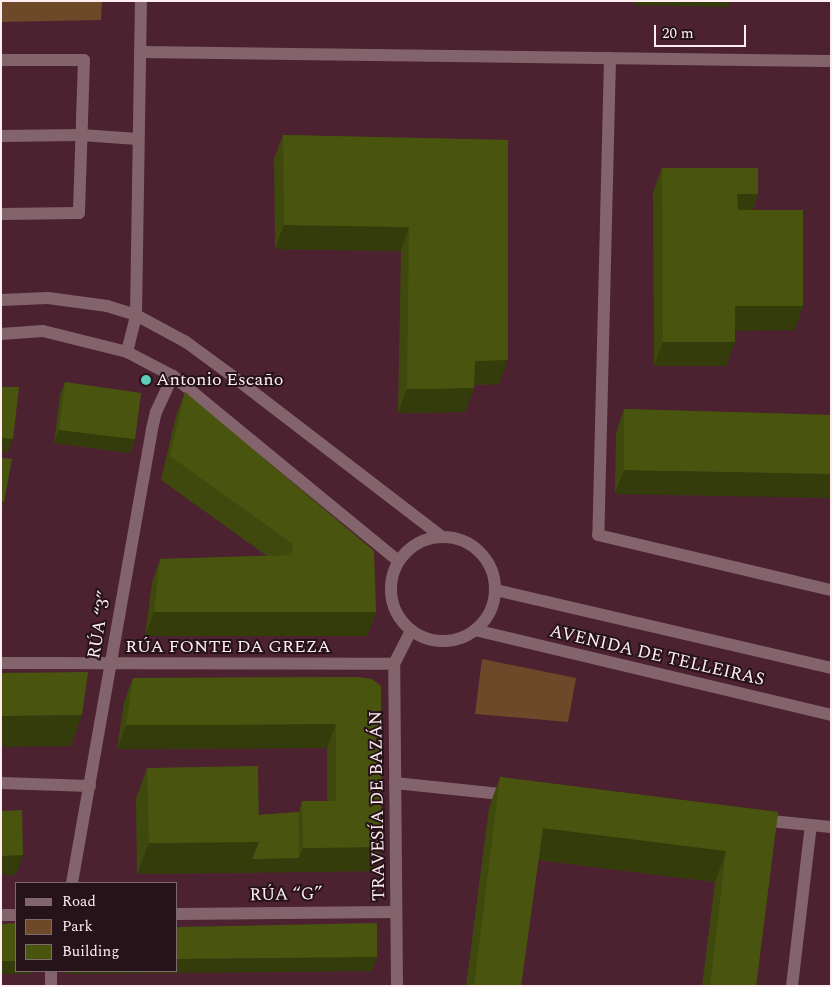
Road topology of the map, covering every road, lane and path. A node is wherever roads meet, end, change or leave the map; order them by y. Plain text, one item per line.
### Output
1 (141, 1) edge
2 (140, 52) junction
3 (610, 58) junction
4 (1, 60) edge
5 (831, 61) edge
6 (81, 135) junction
7 (1, 136) edge
8 (138, 139) junction
9 (1, 214) edge
10 (1, 300) edge
11 (136, 315) junction
12 (1, 334) edge
13 (127, 352) junction
14 (172, 376) junction
15 (441, 536) junction
16 (398, 561) junction
17 (496, 590) junction
18 (831, 590) edge
19 (411, 630) junction
20 (475, 630) junction
21 (1, 663) edge
22 (111, 664) junction
23 (394, 664) junction
24 (831, 668) edge
25 (831, 715) edge
26 (395, 783) junction
27 (1, 784) edge
28 (90, 786) junction
29 (524, 796) edge
30 (751, 819) edge
31 (811, 825) junction
32 (831, 827) edge
33 (72, 882) edge
34 (396, 912) junction
35 (178, 914) edge
36 (1, 915) edge
37 (15, 915) edge
38 (51, 972) edge
39 (51, 986) edge
40 (397, 986) edge
41 (792, 986) edge

1 - 2 street
2 - 3 street
2 - 8 street
3 - 5 street
3 - 18 street
4 - 6 street
6 - 7 street
6 - 8 street
6 - 9 street
8 - 11 street
10 - 11 street
11 - 13 street
11 - 15 street
12 - 13 street
13 - 14 street
14 - 16 street
14 - 22 street, RÚA “3”
15 - 16 street
15 - 17 street
16 - 19 street
17 - 20 street
17 - 24 street, AVENIDA DE TELLEIRAS
19 - 20 street
19 - 23 street, TRAVESÍA DE BAZÁN
20 - 25 street, AVENIDA DE TELLEIRAS
21 - 22 street, RÚA FONTE DA GREZA
22 - 23 street, RÚA FONTE DA GREZA
22 - 28 street, RÚA “3”
23 - 26 street, TRAVESÍA DE BAZÁN
26 - 29 street
26 - 34 street, TRAVESÍA DE BAZÁN
27 - 28 street
28 - 33 street, RÚA “3”
30 - 31 street
31 - 32 street
31 - 41 street
34 - 35 street, RÚA “G”
34 - 40 street, TRAVESÍA DE BAZÁN
36 - 37 street
38 - 39 street

